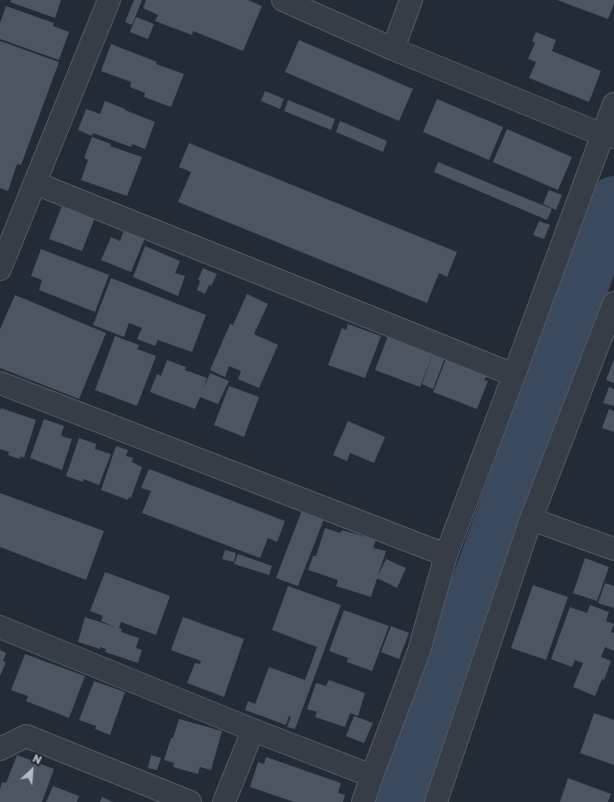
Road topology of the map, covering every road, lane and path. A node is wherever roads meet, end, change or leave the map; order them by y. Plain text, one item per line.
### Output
1 (108, 0) edge
2 (283, 0) edge
3 (411, 0) edge
4 (393, 49) junction
5 (614, 104) edge
6 (608, 136) edge
7 (35, 183) junction
8 (0, 269) edge
9 (614, 303) edge
10 (514, 375) junction
11 (0, 383) edge
12 (531, 519) junction
13 (614, 549) edge
14 (446, 555) junction
15 (0, 627) edge
16 (253, 730) junction
17 (0, 749) edge
18 (372, 776) junction
19 (190, 802) edge
20 (224, 802) edge
21 (363, 802) edge
22 (436, 802) edge

1 - 7 street
2 - 4 street
3 - 4 street
4 - 6 street
5 - 6 street
6 - 10 street
7 - 8 street
7 - 10 street
9 - 12 street
10 - 14 street
11 - 14 street
12 - 13 street
12 - 22 street
14 - 18 street
15 - 16 street
16 - 18 street
16 - 20 street
17 - 19 street
18 - 21 street

